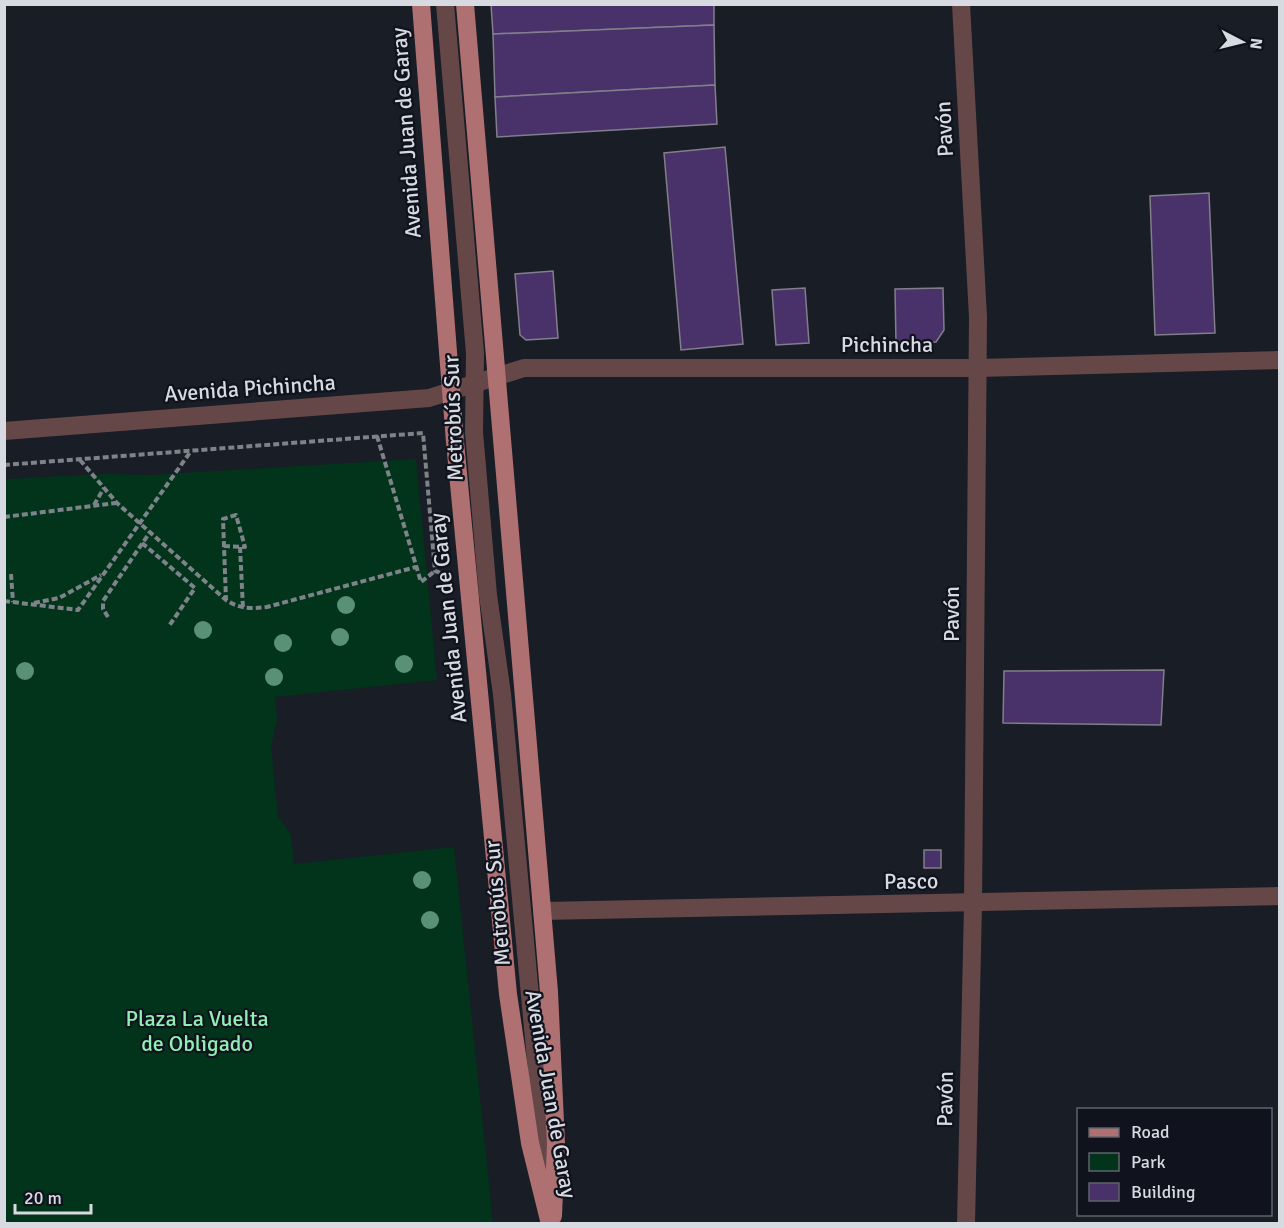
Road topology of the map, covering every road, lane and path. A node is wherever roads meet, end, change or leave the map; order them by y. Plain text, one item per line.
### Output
1 (421, 4) edge
2 (445, 4) edge
3 (465, 4) edge
4 (961, 4) edge
5 (1280, 360) edge
6 (977, 368) junction
7 (496, 376) junction
8 (474, 384) junction
9 (450, 392) junction
10 (4, 431) edge
11 (377, 436) junction
12 (191, 451) junction
13 (80, 459) junction
14 (4, 465) edge
15 (104, 488) junction
16 (117, 503) junction
17 (93, 506) junction
18 (4, 517) edge
19 (140, 523) junction
20 (150, 532) junction
21 (142, 543) junction
22 (224, 546) junction
23 (240, 547) junction
24 (416, 567) junction
25 (435, 571) junction
26 (104, 573) junction
27 (11, 574) dead end
28 (468, 582) junction
29 (226, 600) junction
30 (4, 601) edge
31 (13, 602) junction
32 (28, 604) junction
33 (243, 608) junction
34 (108, 617) dead end
35 (169, 626) dead end
36 (1280, 896) edge
37 (973, 904) junction
38 (542, 911) junction
39 (551, 1224) edge
40 (966, 1224) edge

1 - 9 main road, Avenida Juan de Garay
2 - 8 street, Metrobús Sur
3 - 7 main road, Avenida Juan de Garay
4 - 6 street, Pavón
5 - 6 street, Pichincha
6 - 7 street, Pichincha
6 - 37 street, Pavón
7 - 8 street, Avenida Pichincha
7 - 38 main road, Avenida Juan de Garay
8 - 9 street, Avenida Pichincha
8 - 39 street, Metrobús Sur
9 - 10 street, Avenida Pichincha
9 - 28 main road, Avenida Juan de Garay
11 - 12 path
11 - 24 path
11 - 25 path
12 - 13 path
12 - 19 path
13 - 14 path
13 - 15 path
15 - 16 path
15 - 17 path
16 - 17 path
16 - 19 path
17 - 18 path
19 - 20 path
19 - 26 path
20 - 21 path
20 - 29 path
21 - 34 path
21 - 35 path
22 - 23 path
22 - 23 path
22 - 29 path
23 - 33 path
24 - 25 path
24 - 33 path
25 - 28 path
26 - 32 path
26 - 32 path
27 - 31 path
28 - 39 main road, Avenida Juan de Garay
29 - 33 path
30 - 31 path
31 - 32 path
36 - 37 street, Pasco
37 - 38 street, Pasco
37 - 40 street, Pavón
38 - 39 main road, Avenida Juan de Garay

